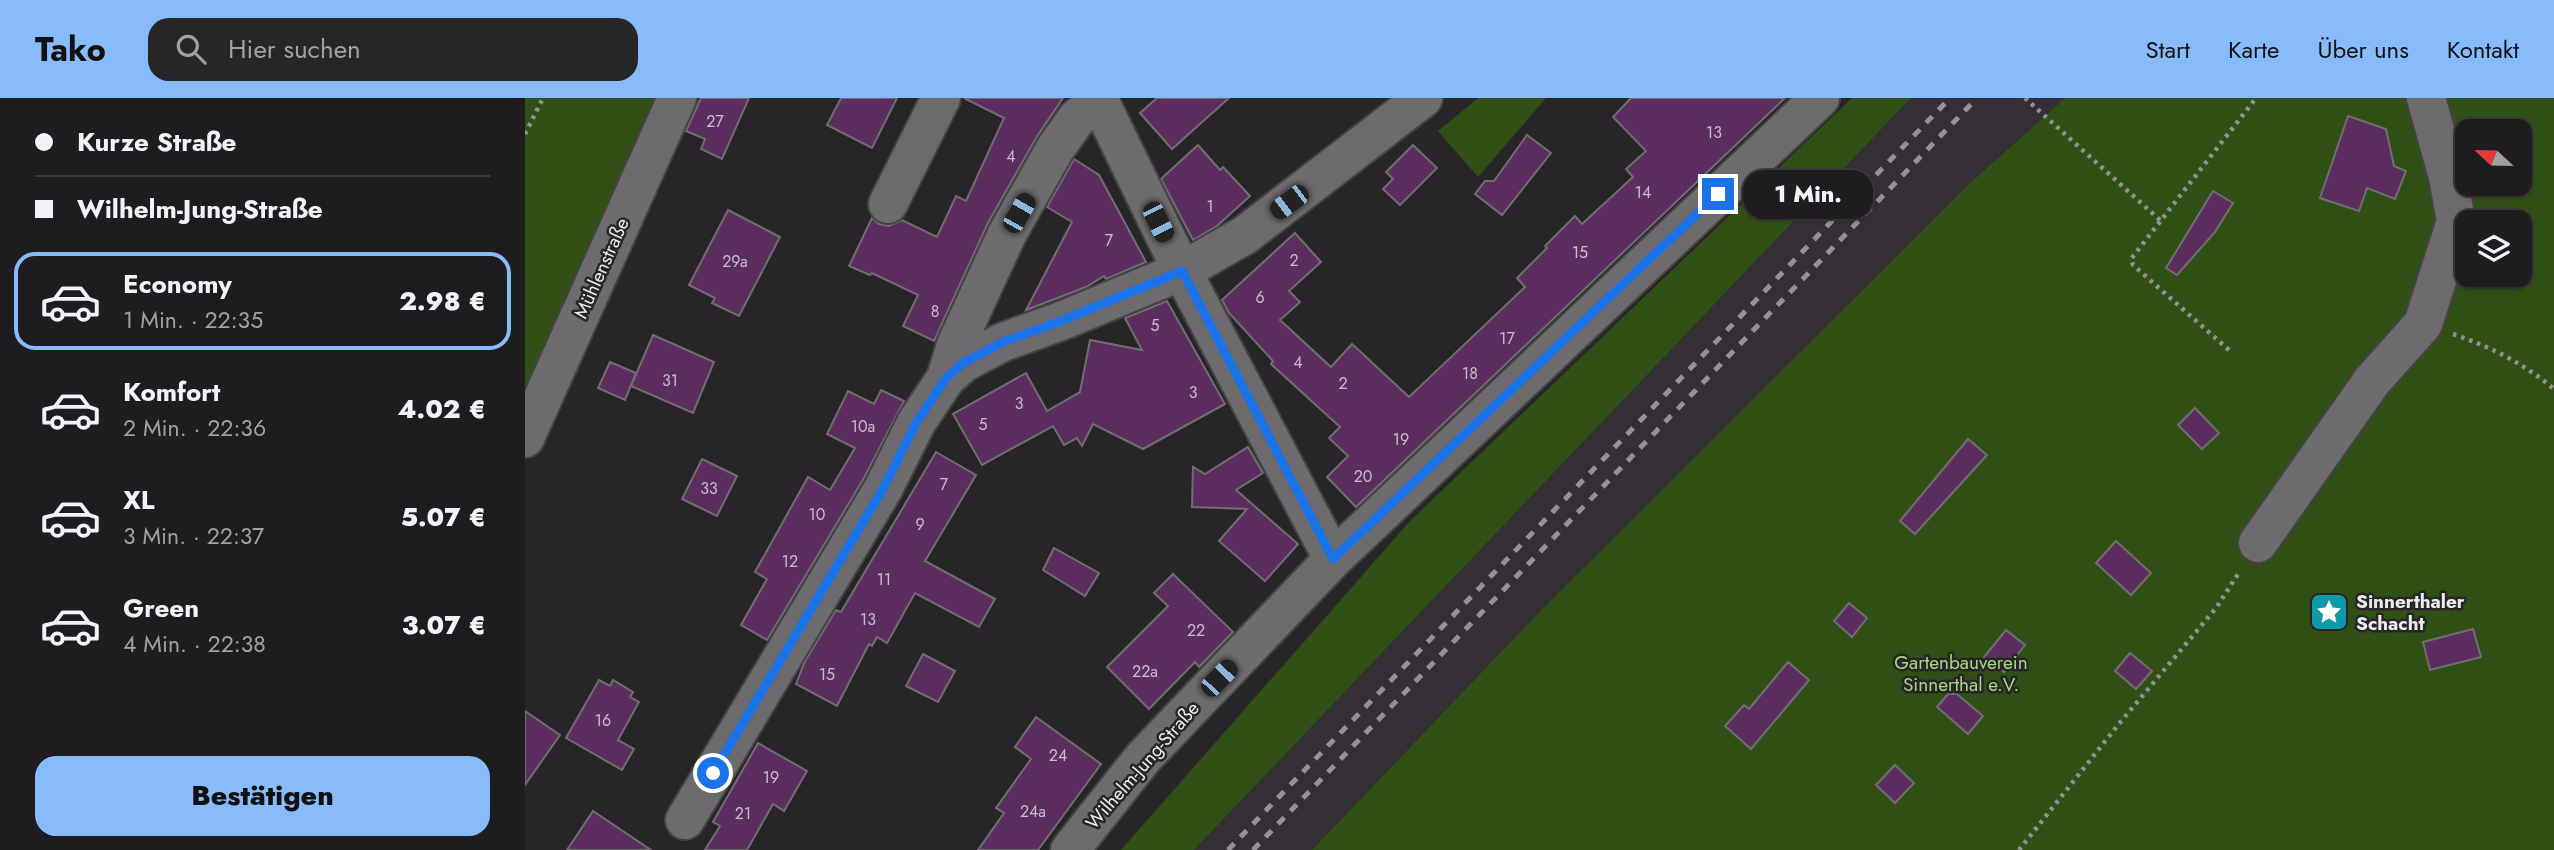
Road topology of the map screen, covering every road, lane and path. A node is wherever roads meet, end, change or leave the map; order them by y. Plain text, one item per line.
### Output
1 (543, 98) edge
2 (677, 98) edge
3 (941, 98) edge
4 (1423, 98) edge
5 (1819, 98) edge
6 (2025, 98) edge
7 (2256, 98) edge
8 (2426, 98) edge
9 (1098, 99) edge
10 (525, 134) edge
11 (888, 204) dead end
12 (2161, 220) junction
13 (1182, 271) junction
14 (2423, 324) junction
15 (2229, 350) dead end
16 (946, 378) junction
17 (2554, 389) edge
18 (525, 438) edge
19 (2258, 543) joint
20 (1333, 559) junction
21 (685, 820) dead end
22 (1070, 850) edge
23 (2019, 850) edge

1 - 10 path
2 - 18 street, Mühlenstraße
3 - 11 street
4 - 13 street
5 - 20 street, Wilhelm-Jung-Straße
6 - 12 path
7 - 12 path
8 - 14 street
9 - 13 street
9 - 16 street
12 - 15 path
13 - 16 street
13 - 20 street
14 - 17 path
14 - 19 street
16 - 21 street
19 - 23 path
20 - 22 street, Wilhelm-Jung-Straße

